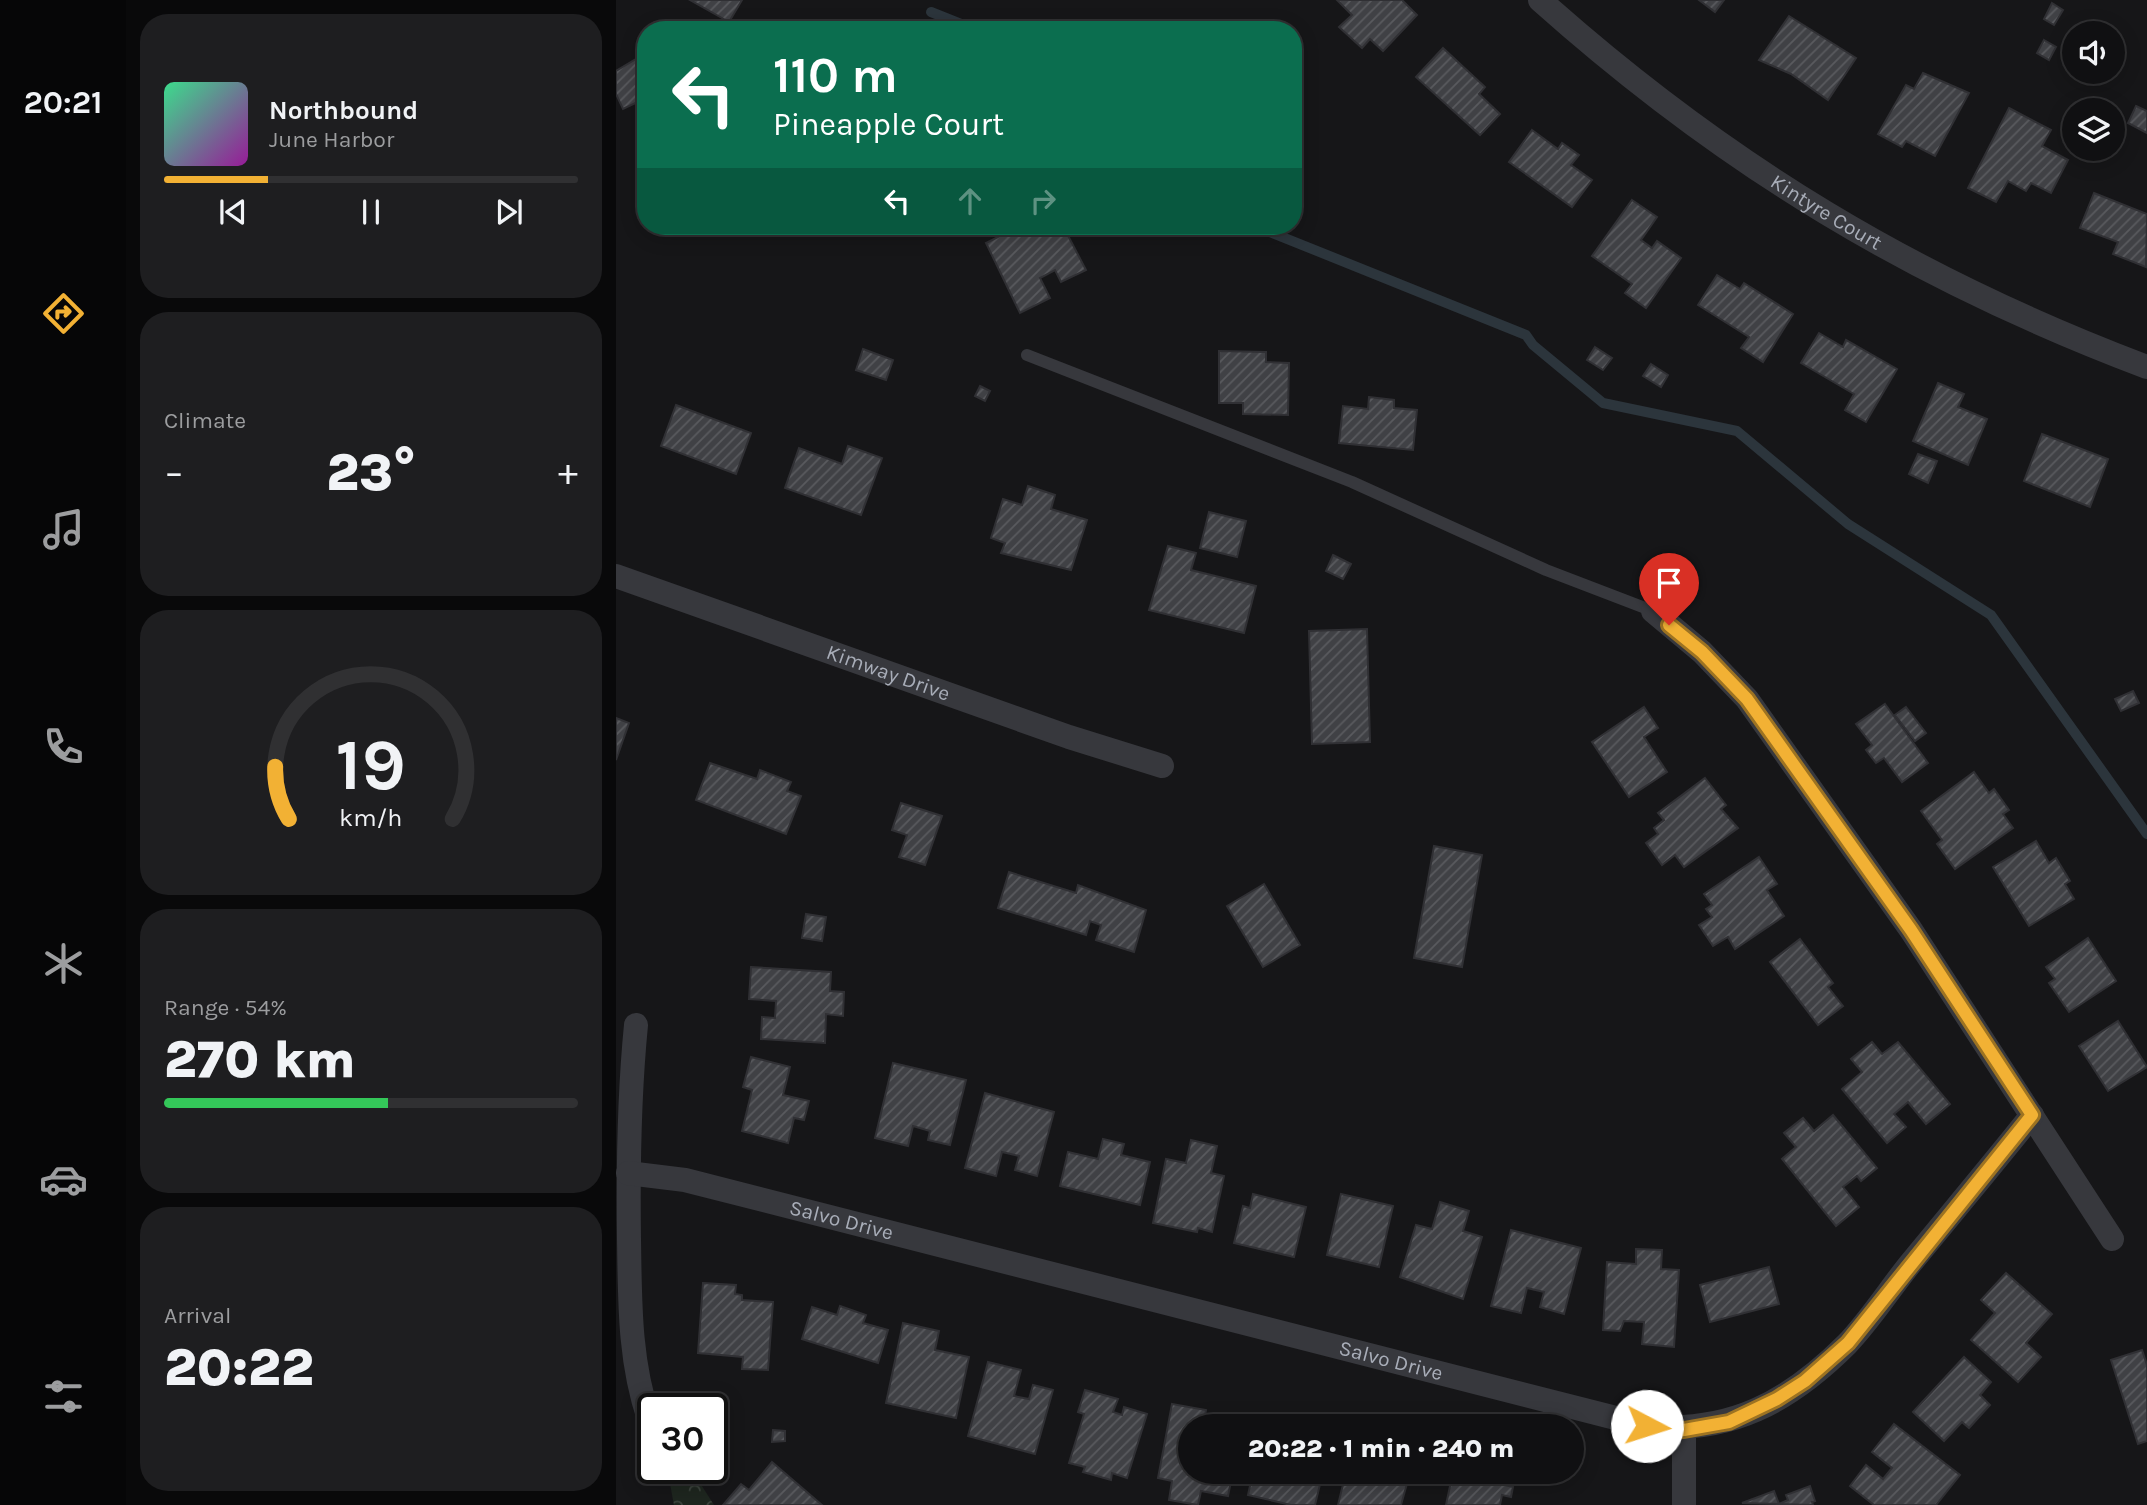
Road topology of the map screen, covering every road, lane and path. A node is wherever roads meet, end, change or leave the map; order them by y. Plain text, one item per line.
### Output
1 (1540, 0) edge
2 (1027, 355) dead end
3 (2147, 367) edge
4 (616, 576) edge
5 (1653, 611) joint
6 (1162, 766) dead end
7 (636, 1025) dead end
8 (2032, 1115) junction
9 (628, 1173) junction
10 (2112, 1239) dead end
11 (640, 1393) edge
12 (1684, 1430) junction
13 (1684, 1505) edge

1 - 3 street, Kintyre Court
2 - 5 lane
4 - 6 street, Kimway Drive
5 - 8 street
7 - 9 street
8 - 10 street
8 - 12 street, Salvo Drive
9 - 11 street
9 - 12 street, Salvo Drive
12 - 13 street

